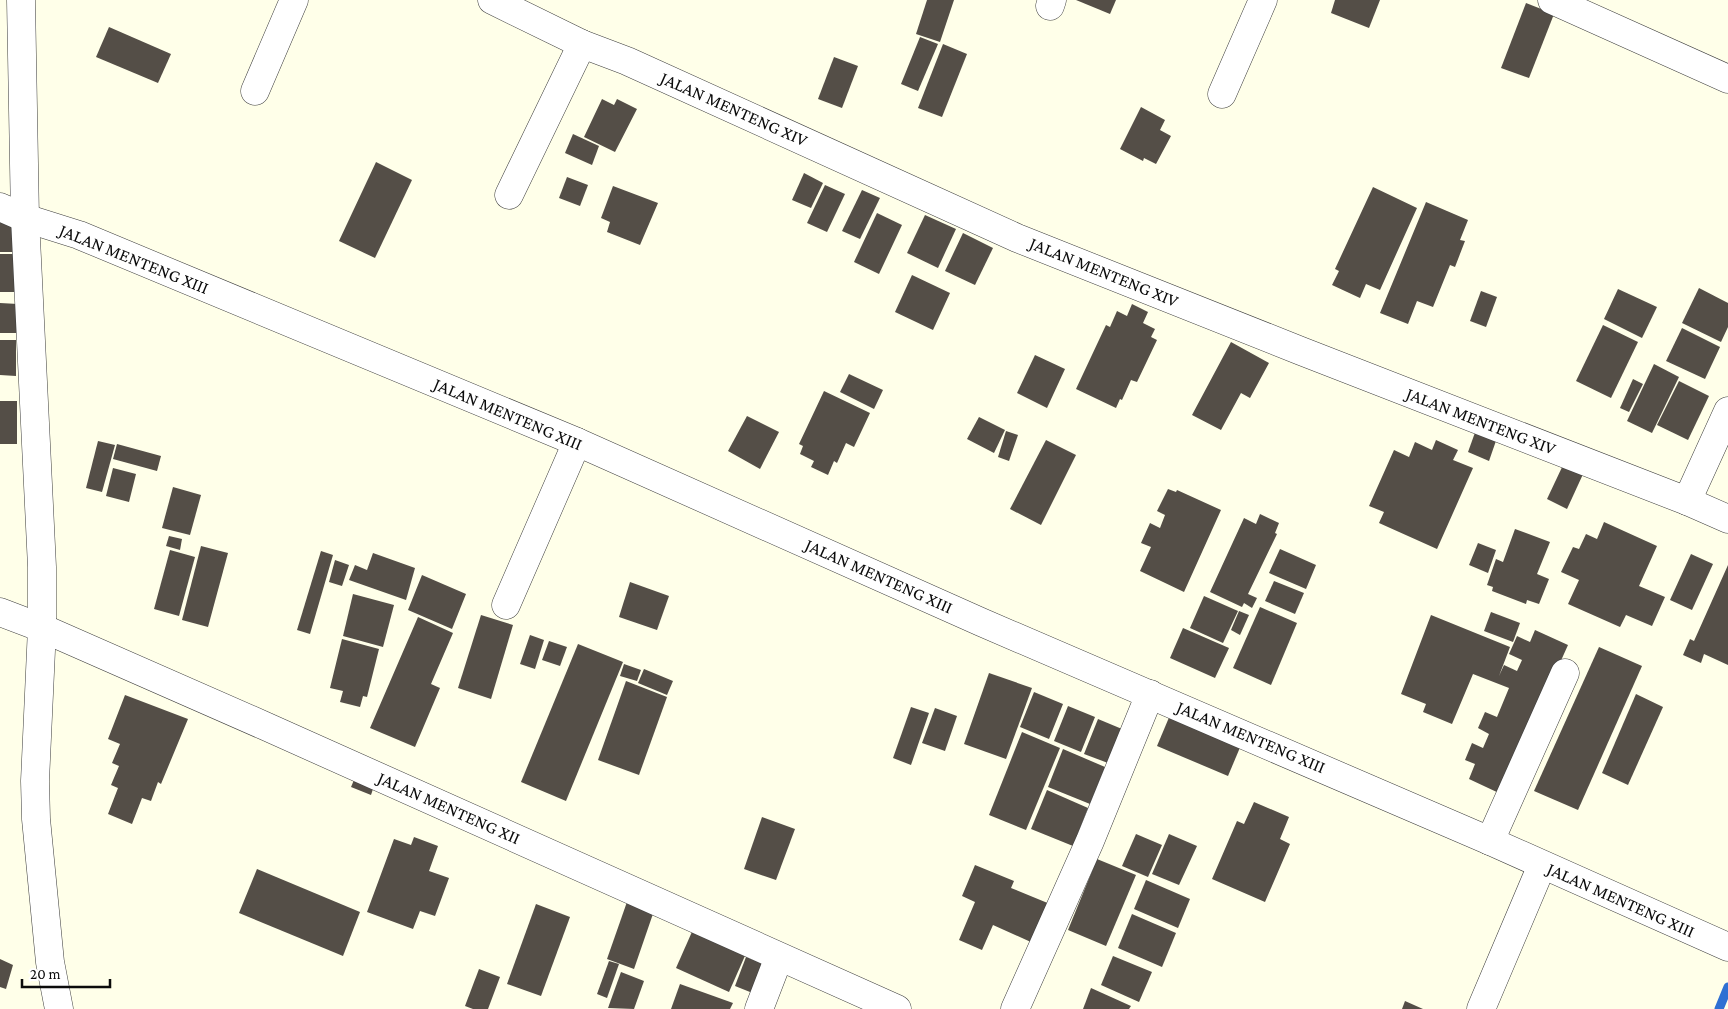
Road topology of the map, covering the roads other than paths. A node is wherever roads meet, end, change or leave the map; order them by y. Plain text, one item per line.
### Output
1 (21, 0) edge
2 (294, 0) edge
3 (492, 0) edge
4 (1263, 0) edge
5 (1553, 0) edge
6 (582, 44) junction
7 (1728, 79) edge
8 (255, 91) dead end
9 (1222, 94) dead end
10 (509, 195) dead end
11 (0, 208) edge
12 (25, 218) junction
13 (1728, 411) edge
14 (577, 442) junction
15 (1688, 501) junction
16 (1728, 519) edge
17 (506, 605) dead end
18 (0, 612) edge
19 (42, 628) junction
20 (1565, 672) dead end
21 (1150, 694) junction
22 (1490, 841) junction
23 (1542, 865) junction
24 (1728, 947) edge
25 (779, 957) junction
26 (59, 1009) edge
27 (759, 1009) edge
28 (897, 1009) edge
29 (1015, 1009) edge
30 (1481, 1009) edge

1 - 12 street
2 - 8 street
3 - 6 street, JALAN MENTENG XIV
4 - 9 street
5 - 7 street
6 - 10 street
6 - 15 street, JALAN MENTENG XIV
11 - 12 street, JALAN MENTENG XIII
12 - 14 street, JALAN MENTENG XIII
12 - 19 street
13 - 15 street
14 - 17 street
14 - 21 street, JALAN MENTENG XIII
15 - 16 street, JALAN MENTENG XIV
18 - 19 street, JALAN MENTENG XII
19 - 25 street, JALAN MENTENG XII
19 - 26 street
20 - 22 street
21 - 22 street, JALAN MENTENG XIII
21 - 29 street
22 - 23 street, JALAN MENTENG XIII
23 - 24 street, JALAN MENTENG XIII
23 - 30 street
25 - 27 street
25 - 28 street, JALAN MENTENG XII

